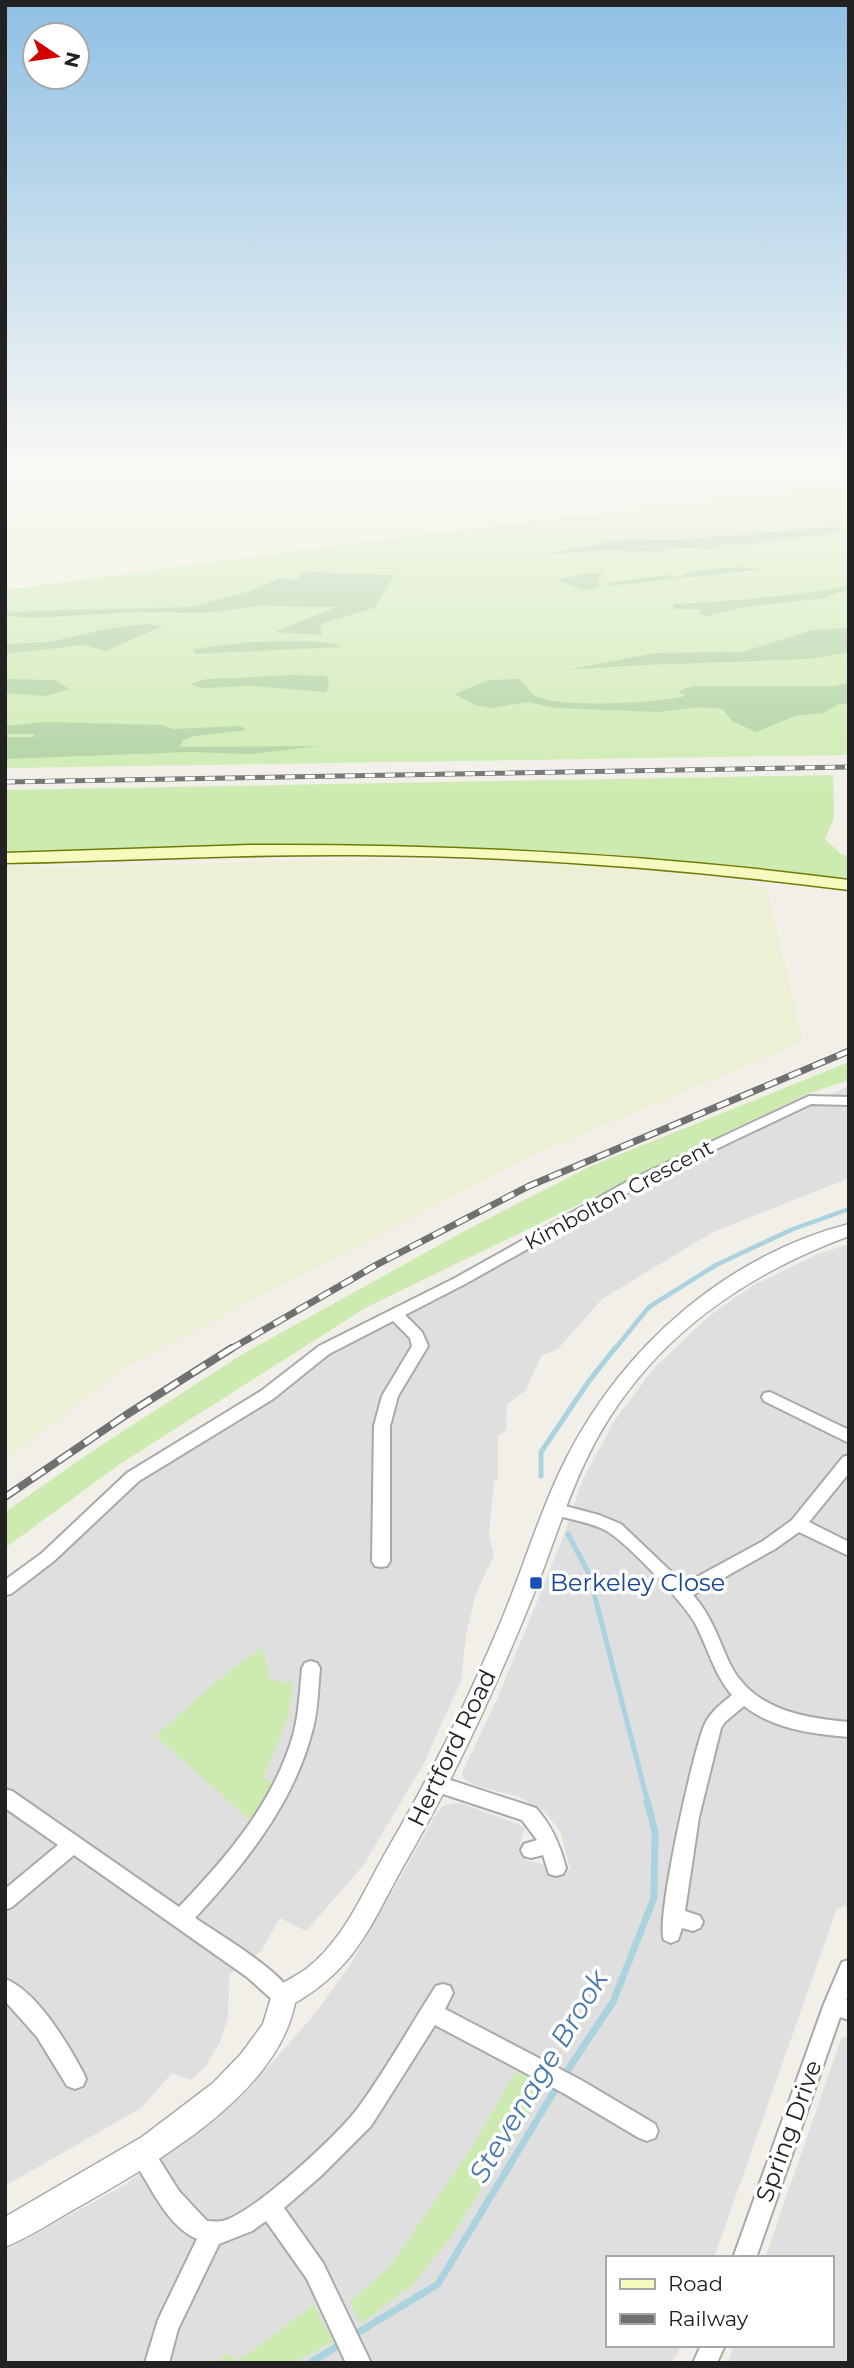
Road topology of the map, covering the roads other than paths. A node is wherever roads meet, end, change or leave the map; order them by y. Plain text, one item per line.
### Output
1 (5, 858) edge
2 (849, 885) edge
3 (849, 1101) edge
4 (849, 1230) edge
5 (395, 1314) junction
6 (770, 1397) dead end
7 (849, 1437) edge
8 (849, 1461) edge
9 (554, 1508) junction
10 (798, 1524) junction
11 (849, 1550) edge
12 (381, 1561) dead end
13 (5, 1589) edge
14 (681, 1594) junction
15 (311, 1668) dead end
16 (744, 1696) junction
17 (849, 1730) edge
18 (438, 1784) junction
19 (5, 1797) edge
20 (72, 1845) junction
21 (556, 1868) dead end
22 (5, 1901) edge
23 (181, 1919) junction
24 (679, 1924) dead end
25 (849, 1969) edge
26 (5, 1988) edge
27 (443, 1993) dead end
28 (283, 1996) junction
29 (841, 2008) edge
30 (431, 2012) junction
31 (75, 2079) dead end
32 (647, 2131) dead end
33 (142, 2153) junction
34 (269, 2206) junction
35 (5, 2233) edge
36 (211, 2234) junction
37 (745, 2256) edge
38 (712, 2347) edge
39 (358, 2361) edge
40 (157, 2363) edge
41 (705, 2363) edge

1 - 2 main road
3 - 5 street, Kimbolton Crescent
4 - 9 street, Hertford Road
5 - 12 street
5 - 13 street, Kimbolton Crescent
6 - 7 street
8 - 10 street
9 - 14 street
9 - 18 street, Hertford Road
10 - 11 street
10 - 14 street
14 - 16 street
15 - 23 street
16 - 17 street
16 - 24 street
18 - 21 street
18 - 28 street, Hertford Road
19 - 20 street
20 - 22 street
20 - 23 street
23 - 28 street
25 - 29 street, Spring Drive
26 - 31 street
27 - 30 street
28 - 33 street
29 - 37 street, Spring Drive
30 - 32 street
30 - 34 street
33 - 35 street
33 - 36 street
34 - 36 street
34 - 39 street
36 - 40 street
38 - 41 street

